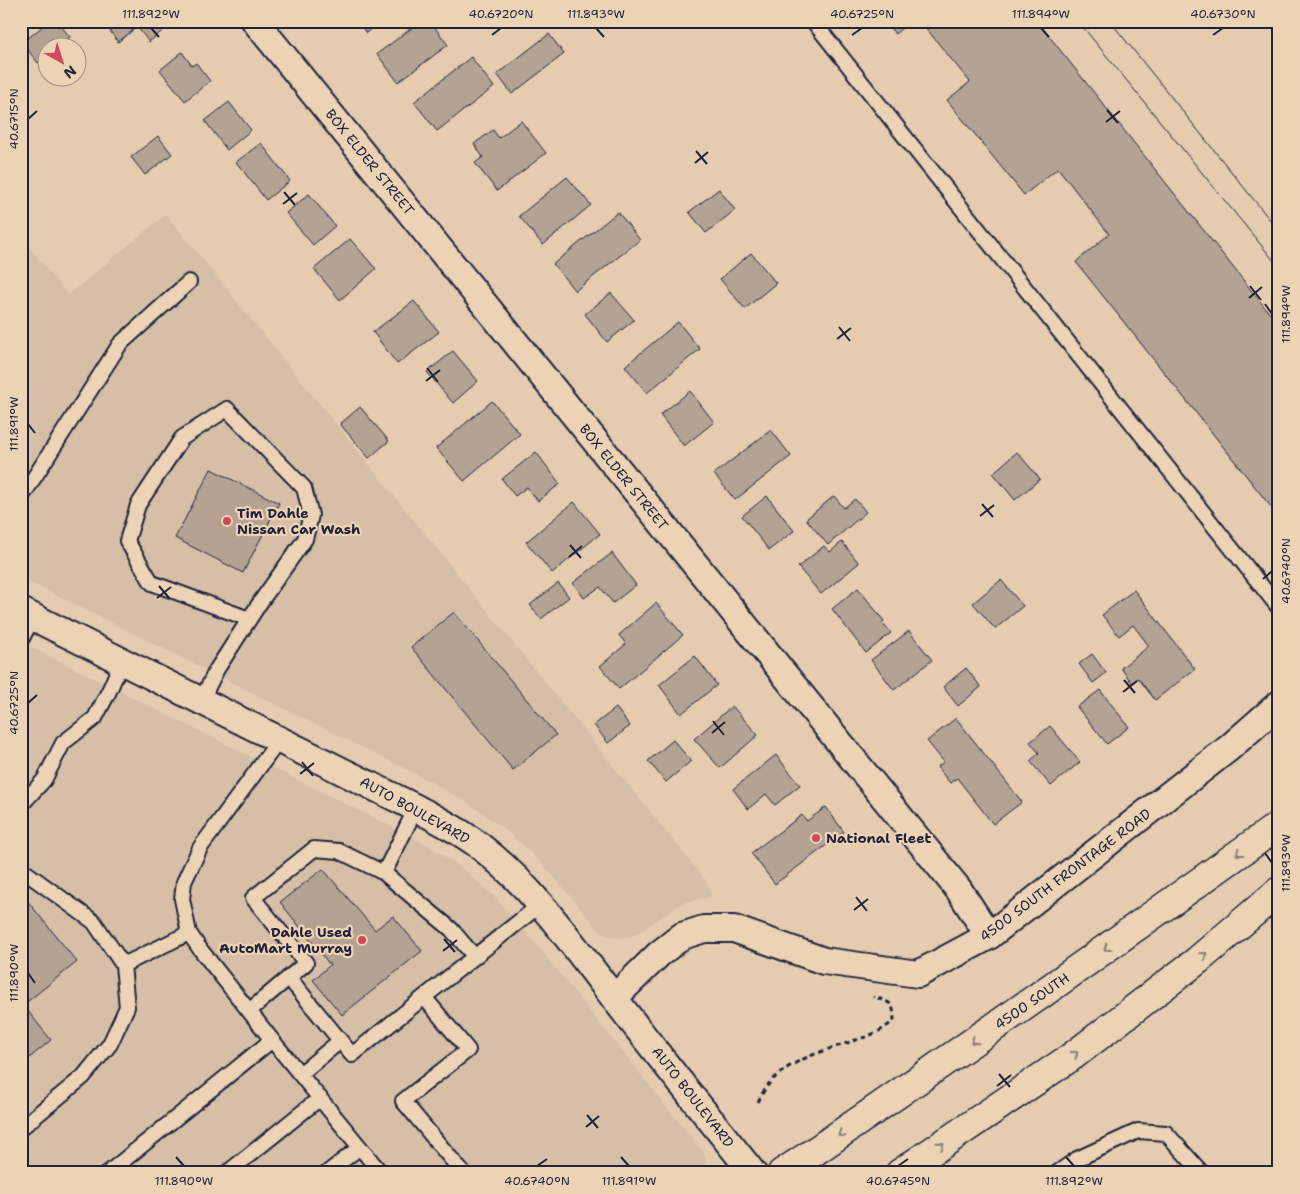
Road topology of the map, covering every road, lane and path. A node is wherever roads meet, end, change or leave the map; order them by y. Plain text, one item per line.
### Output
1 (255, 21) edge
2 (813, 21) edge
3 (189, 282) dead end
4 (21, 498) edge
5 (1279, 608) edge
6 (27, 614) edge
7 (249, 619) junction
8 (21, 640) edge
9 (122, 661) junction
10 (201, 701) junction
11 (1279, 704) edge
12 (280, 739) junction
13 (21, 805) edge
14 (416, 808) junction
15 (1279, 825) edge
16 (21, 869) edge
17 (384, 873) junction
18 (1279, 891) edge
19 (541, 904) junction
20 (189, 933) junction
21 (989, 936) junction
22 (475, 957) junction
23 (123, 965) junction
24 (289, 978) junction
25 (869, 996) dead end
26 (424, 997) junction
27 (614, 998) junction
28 (249, 1011) junction
29 (272, 1040) junction
30 (340, 1042) junction
31 (300, 1074) junction
32 (320, 1098) junction
33 (758, 1102) dead end
34 (21, 1128) edge
35 (360, 1147) junction
36 (108, 1173) edge
37 (226, 1173) edge
38 (327, 1173) edge
39 (380, 1173) edge
40 (463, 1173) edge
41 (753, 1173) edge
42 (782, 1173) edge
43 (900, 1173) edge
44 (1057, 1173) edge
45 (1202, 1173) edge

1 - 21 street, BOX ELDER STREET
2 - 5 lane
3 - 4 lane
6 - 8 lane
6 - 9 street, AUTO BOULEVARD
7 - 7 lane
7 - 10 lane
9 - 10 street, AUTO BOULEVARD
9 - 13 lane
10 - 12 street, AUTO BOULEVARD
11 - 21 street, 4500 SOUTH FRONTAGE ROAD
12 - 14 street, AUTO BOULEVARD
12 - 20 lane
14 - 17 lane
14 - 19 street, AUTO BOULEVARD
15 -> 42 main road, 4500 SOUTH
16 - 23 lane
17 - 22 lane
17 - 24 lane
43 -> 18 main road
19 - 22 lane
19 - 27 street, AUTO BOULEVARD
20 - 23 lane
20 - 28 lane
21 - 27 street, 4500 SOUTH FRONTAGE ROAD
22 - 26 lane
23 - 34 lane
24 - 28 lane
24 - 30 lane
25 - 33 path
26 - 30 lane
26 - 40 lane
27 - 41 street, AUTO BOULEVARD
28 - 29 lane
29 - 31 lane
29 - 36 lane
30 - 31 lane
31 - 32 lane
32 - 35 lane
32 - 37 lane
35 - 38 lane
35 - 39 lane
44 - 45 lane

